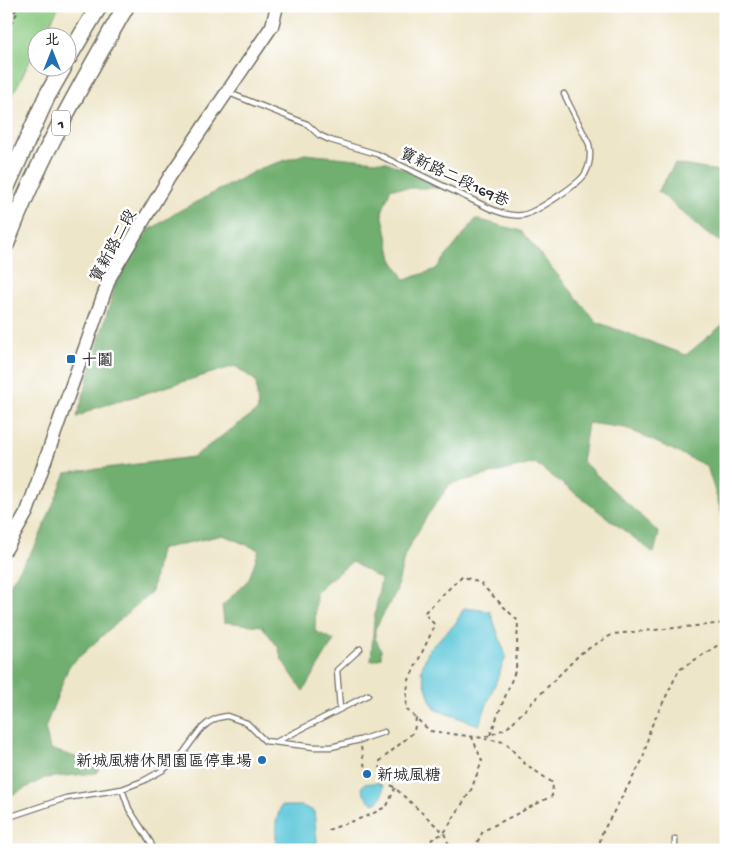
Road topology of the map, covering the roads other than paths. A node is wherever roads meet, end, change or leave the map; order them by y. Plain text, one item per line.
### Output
1 (99, 6) edge
2 (126, 6) edge
3 (277, 6) edge
4 (78, 41) edge
5 (57, 78) edge
6 (228, 93) junction
7 (564, 94) dead end
8 (6, 188) edge
9 (6, 244) edge
10 (6, 549) edge
11 (360, 649) dead end
12 (368, 695) dead end
13 (340, 709) junction
14 (384, 732) dead end
15 (276, 742) junction
16 (122, 789) junction
17 (6, 818) edge
18 (675, 839) dead end
19 (152, 850) edge
20 (675, 850) edge

1 - 4 highway
2 - 9 highway, 1
3 - 6 street, 寶新路二段
5 - 8 highway, 1
6 - 7 lane, 寶新路二段169巷
6 - 10 street, 寶新路二段
11 - 13 lane
12 - 13 lane
13 - 15 lane
14 - 15 lane
15 - 16 lane
16 - 17 lane
16 - 19 lane
18 - 20 lane

